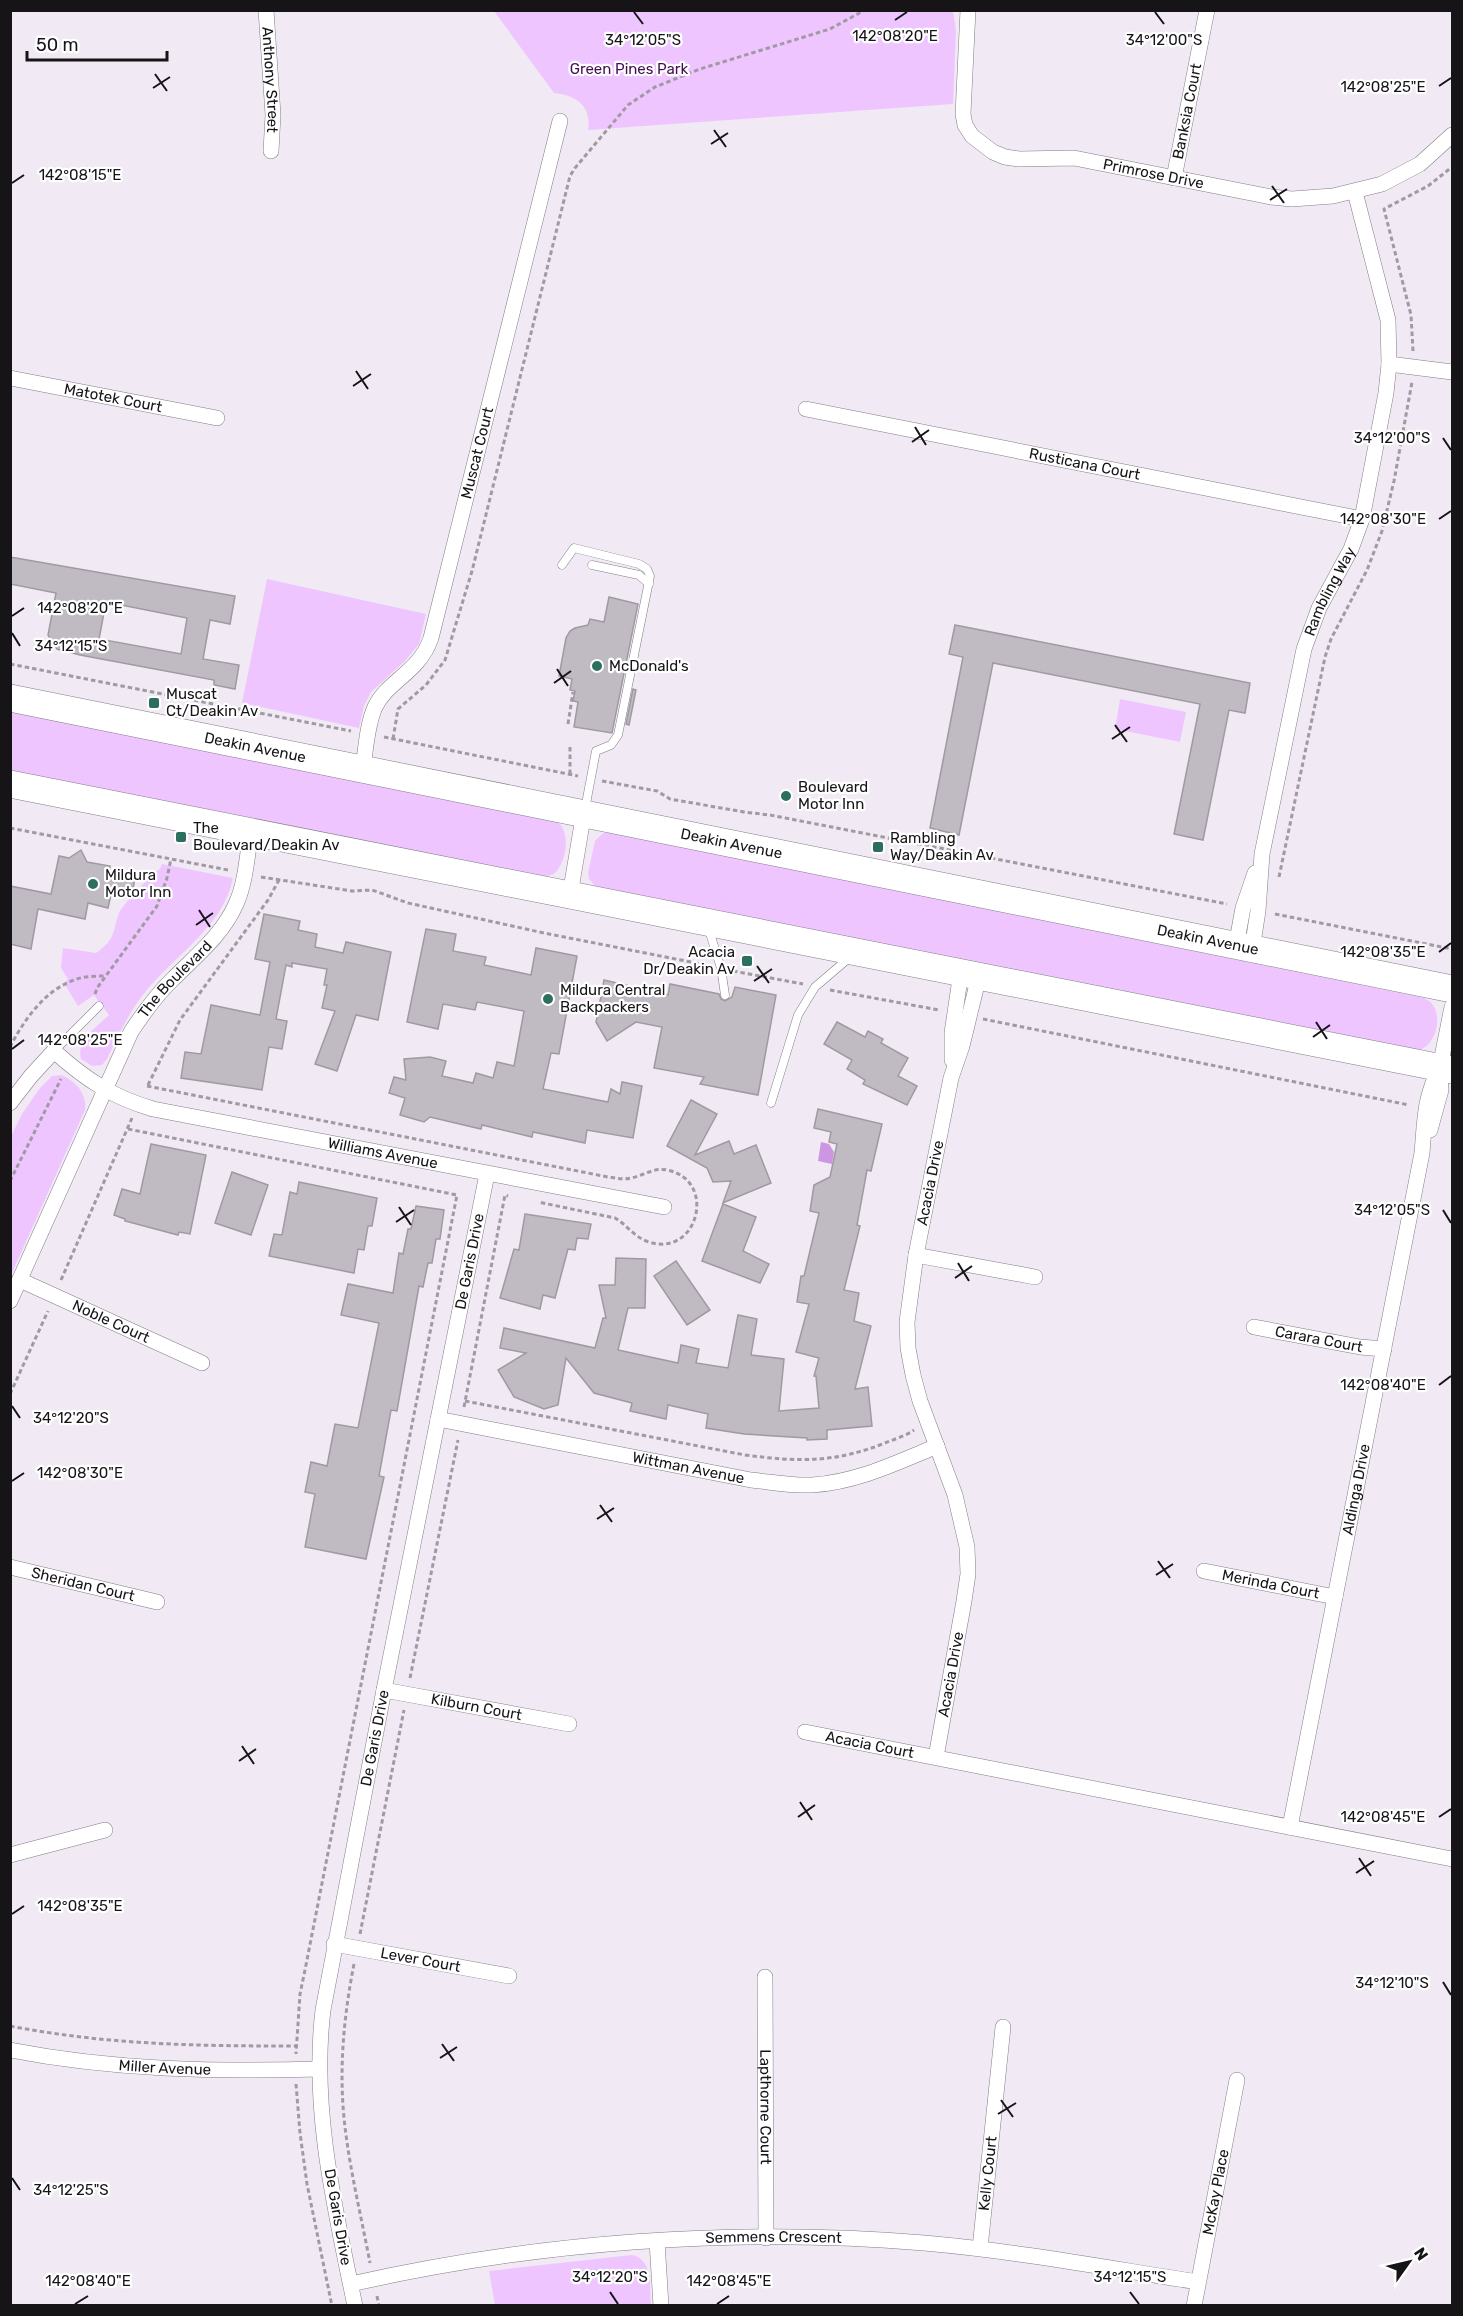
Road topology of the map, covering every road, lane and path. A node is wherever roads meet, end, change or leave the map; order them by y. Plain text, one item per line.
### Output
1 (266, 10) edge
2 (865, 10) edge
3 (968, 10) edge
4 (1207, 10) edge
5 (560, 121) dead end
6 (1452, 135) edge
7 (271, 151) dead end
8 (1452, 167) edge
9 (1174, 178) junction
10 (1355, 192) junction
11 (1389, 364) junction
12 (1413, 367) junction
13 (1452, 372) edge
14 (10, 378) edge
15 (806, 409) dead end
16 (217, 418) dead end
17 (1362, 519) junction
18 (562, 565) dead end
19 (592, 565) dead end
20 (648, 584) junction
21 (10, 664) edge
22 (573, 693) dead end
23 (10, 698) edge
24 (568, 724) dead end
25 (369, 734) junction
26 (393, 739) junction
27 (570, 747) dead end
28 (363, 767) junction
29 (570, 775) junction
30 (592, 779) junction
31 (10, 784) edge
32 (584, 812) junction
33 (10, 828) edge
34 (251, 832) junction
35 (171, 860) junction
36 (244, 874) junction
37 (1279, 878) dead end
38 (279, 880) junction
39 (570, 895) junction
40 (1250, 909) junction
41 (707, 922) junction
42 (1244, 947) junction
43 (1452, 949) edge
44 (854, 953) junction
45 (721, 968) junction
46 (970, 974) junction
47 (107, 976) junction
48 (815, 987) junction
49 (1452, 990) edge
50 (725, 995) dead end
51 (99, 1006) joint
52 (1452, 1007) edge
53 (962, 1015) junction
54 (10, 1047) edge
55 (54, 1050) junction
56 (69, 1064) junction
57 (1446, 1069) edge
58 (104, 1090) junction
59 (10, 1103) edge
60 (771, 1103) dead end
61 (137, 1104) junction
62 (1426, 1108) junction
63 (128, 1130) junction
64 (1422, 1153) junction
65 (487, 1174) junction
66 (10, 1181) edge
67 (457, 1195) dead end
68 (505, 1195) dead end
69 (664, 1207) dead end
70 (916, 1256) junction
71 (1035, 1277) dead end
72 (20, 1280) junction
73 (54, 1296) junction
74 (10, 1301) edge
75 (1254, 1327) dead end
76 (1384, 1349) junction
77 (202, 1363) dead end
78 (10, 1394) edge
79 (465, 1401) junction
80 (438, 1419) junction
81 (461, 1423) junction
82 (914, 1431) dead end
83 (937, 1446) junction
84 (10, 1567) edge
85 (1204, 1571) dead end
86 (1335, 1597) junction
87 (157, 1602) dead end
88 (384, 1690) junction
89 (407, 1693) junction
90 (569, 1724) dead end
91 (805, 1732) dead end
92 (936, 1757) junction
93 (1290, 1827) junction
94 (105, 1830) dead end
95 (10, 1855) edge
96 (1452, 1859) edge
97 (334, 1944) junction
98 (357, 1948) junction
99 (509, 1976) dead end
100 (765, 1977) dead end
101 (10, 2026) edge
102 (1003, 2027) dead end
103 (296, 2046) dead end
104 (10, 2050) edge
105 (319, 2069) junction
106 (1238, 2080) dead end
107 (766, 2238) junction
108 (657, 2241) junction
109 (980, 2248) junction
110 (374, 2278) junction
111 (1198, 2282) junction
112 (351, 2284) junction
113 (355, 2306) edge
114 (379, 2306) edge
115 (661, 2306) edge
116 (1194, 2306) edge

1 - 7 street, Anthony Street
2 - 26 path
3 - 9 street, Primrose Drive
4 - 9 street, Banksia Court
5 - 25 street, Muscat Court
6 - 10 street, Primrose Drive
8 - 12 path
9 - 10 street, Primrose Drive
10 - 11 street, Rambling Way
11 - 12 street
11 - 17 street, Rambling Way
12 - 13 street
12 - 37 path
14 - 16 street, Matotek Court
15 - 17 street, Rusticana Court
17 - 40 street, Rambling Way
18 - 20 lane
19 - 20 lane
20 - 30 lane
21 - 25 path
22 - 24 path
23 - 28 highway, Deakin Avenue
25 - 26 path
25 - 28 street, Muscat Court
26 - 29 path
27 - 29 path
28 - 32 highway, Deakin Avenue
29 - 30 path
30 - 32 lane
30 - 40 path
31 - 34 highway
32 - 39 street
32 - 42 highway, Deakin Avenue
33 - 35 path
34 - 36 street, The Boulevard
34 - 39 highway
35 - 36 path
35 - 47 path
36 - 38 path
36 - 58 street, The Boulevard
38 - 45 path
38 - 61 path
39 - 41 highway
40 - 42 street, Rambling Way
40 - 43 path
41 - 44 highway
41 - 45 lane
42 - 49 highway, Deakin Avenue
44 - 46 highway
44 - 48 lane
45 - 48 path
45 - 50 lane
46 - 53 street, Acacia Drive
46 - 57 highway
47 - 51 path
47 - 54 path
48 - 53 path
48 - 60 lane
51 - 55 lane
52 - 57 street
53 - 62 path
53 - 70 street, Acacia Drive
55 - 56 street
55 - 59 street
56 - 58 street
56 - 66 path
57 - 62 street, Aldinga Drive
57 - 64 street, Aldinga Drive
58 - 61 street, Williams Avenue
58 - 72 street, The Boulevard
61 - 63 path
61 - 65 street, Williams Avenue
62 - 64 street, Aldinga Drive
63 - 67 path
63 - 73 path
64 - 76 street, Aldinga Drive
65 - 69 street, Williams Avenue
65 - 80 street, De Garis Drive
68 - 79 path
70 - 71 street
70 - 83 street, Acacia Drive
72 - 73 street, Noble Court
72 - 74 street, The Boulevard
73 - 77 street, Noble Court
73 - 78 path
75 - 76 street, Carara Court
76 - 86 street, Aldinga Drive
79 - 81 path
79 - 82 path
80 - 81 street, Wittman Avenue
80 - 88 street, De Garis Drive
81 - 83 street, Wittman Avenue
81 - 89 path
83 - 92 street, Acacia Drive
84 - 87 street, Sheridan Court
85 - 86 street, Merinda Court
86 - 93 street, Aldinga Drive
88 - 89 street, Kilburn Court
88 - 97 street, De Garis Drive
89 - 90 street, Kilburn Court
89 - 98 path
91 - 92 street, Acacia Court
92 - 93 street
93 - 96 street
94 - 95 street
97 - 98 street, Lever Court
97 - 105 street, De Garis Drive
98 - 99 street, Lever Court
98 - 110 path
100 - 107 street, Lapthorne Court
101 - 103 path
102 - 109 street, Kelly Court
104 - 105 street, Miller Avenue
105 - 112 street, De Garis Drive
106 - 111 street, McKay Place
107 - 108 street, Semmens Crescent
107 - 109 street, Semmens Crescent
108 - 110 street, Semmens Crescent
108 - 115 street
109 - 111 street, Semmens Crescent
110 - 112 street, Semmens Crescent
110 - 114 path
111 - 116 street, McKay Place
112 - 113 street, De Garis Drive

